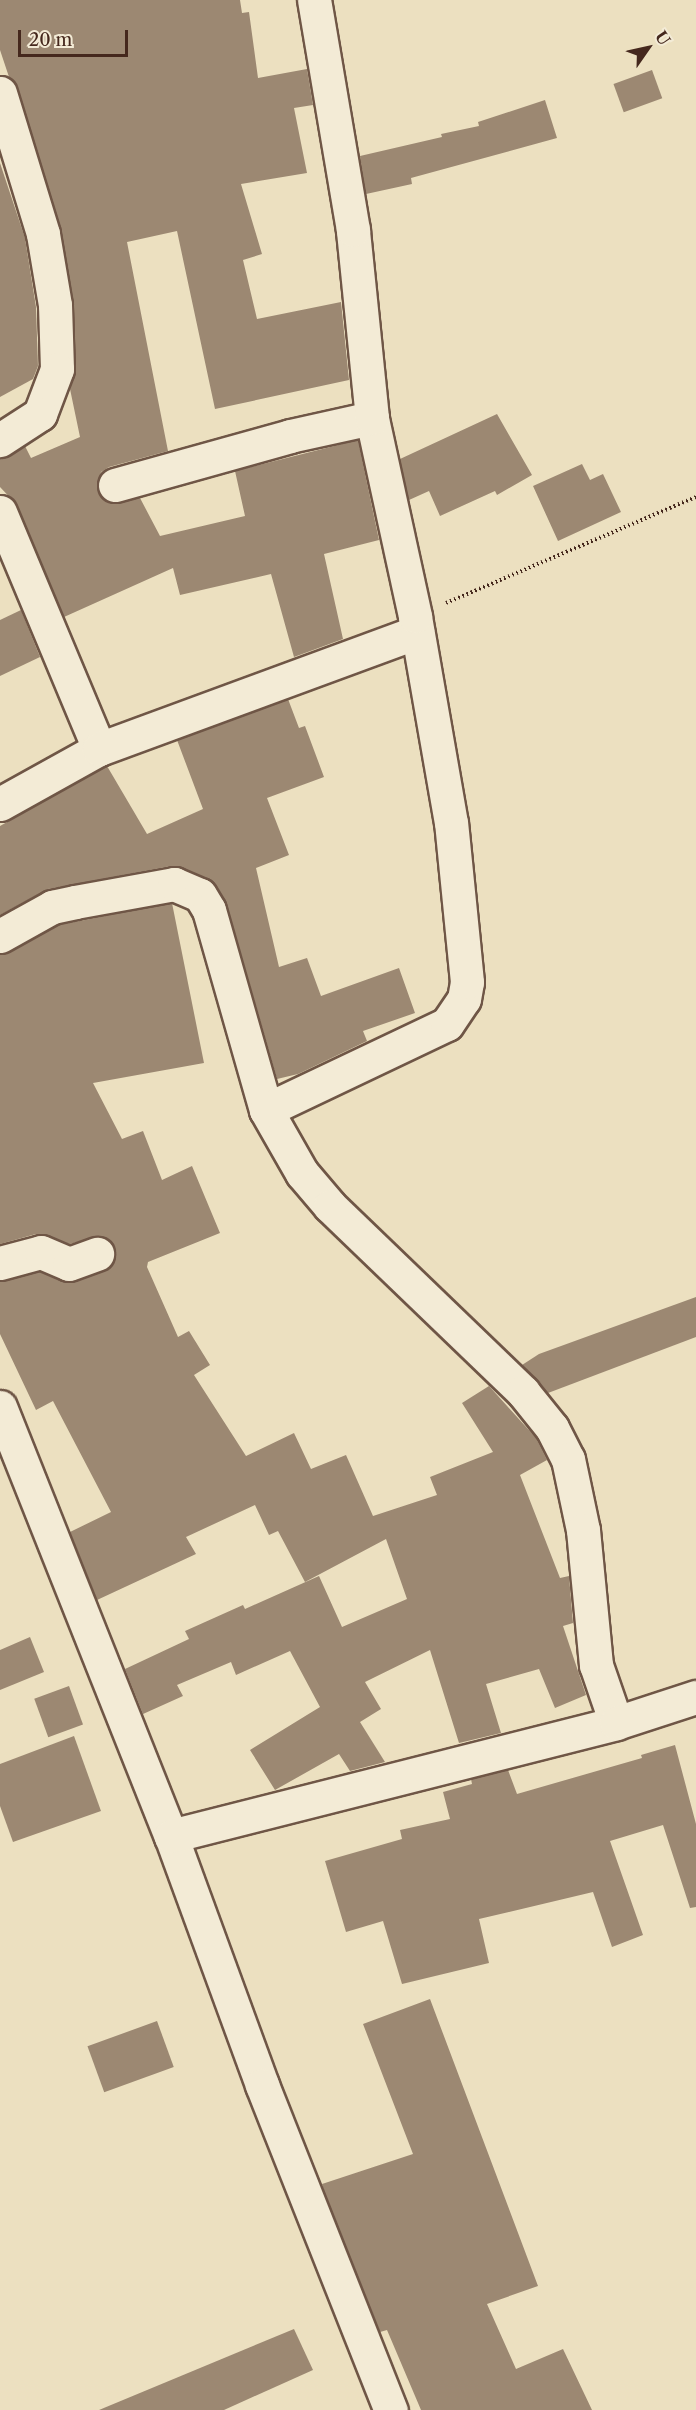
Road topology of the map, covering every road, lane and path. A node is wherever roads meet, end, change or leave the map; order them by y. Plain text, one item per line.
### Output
1 (314, 0) edge
2 (0, 93) edge
3 (372, 418) junction
4 (0, 440) edge
5 (115, 485) dead end
6 (696, 497) edge
7 (0, 512) edge
8 (416, 624) junction
9 (99, 749) junction
10 (0, 804) edge
11 (0, 936) edge
12 (266, 1110) junction
13 (98, 1254) dead end
14 (0, 1263) edge
15 (0, 1407) edge
16 (696, 1697) edge
17 (616, 1723) junction
18 (171, 1836) junction
19 (392, 2410) edge

1 - 3 street
2 - 4 street
3 - 5 street
3 - 8 street
6 - 8 path
7 - 9 street
8 - 9 street
8 - 12 street
9 - 10 street
11 - 12 street
12 - 17 street
13 - 14 street
15 - 18 street
16 - 17 street
17 - 18 street
18 - 19 street

